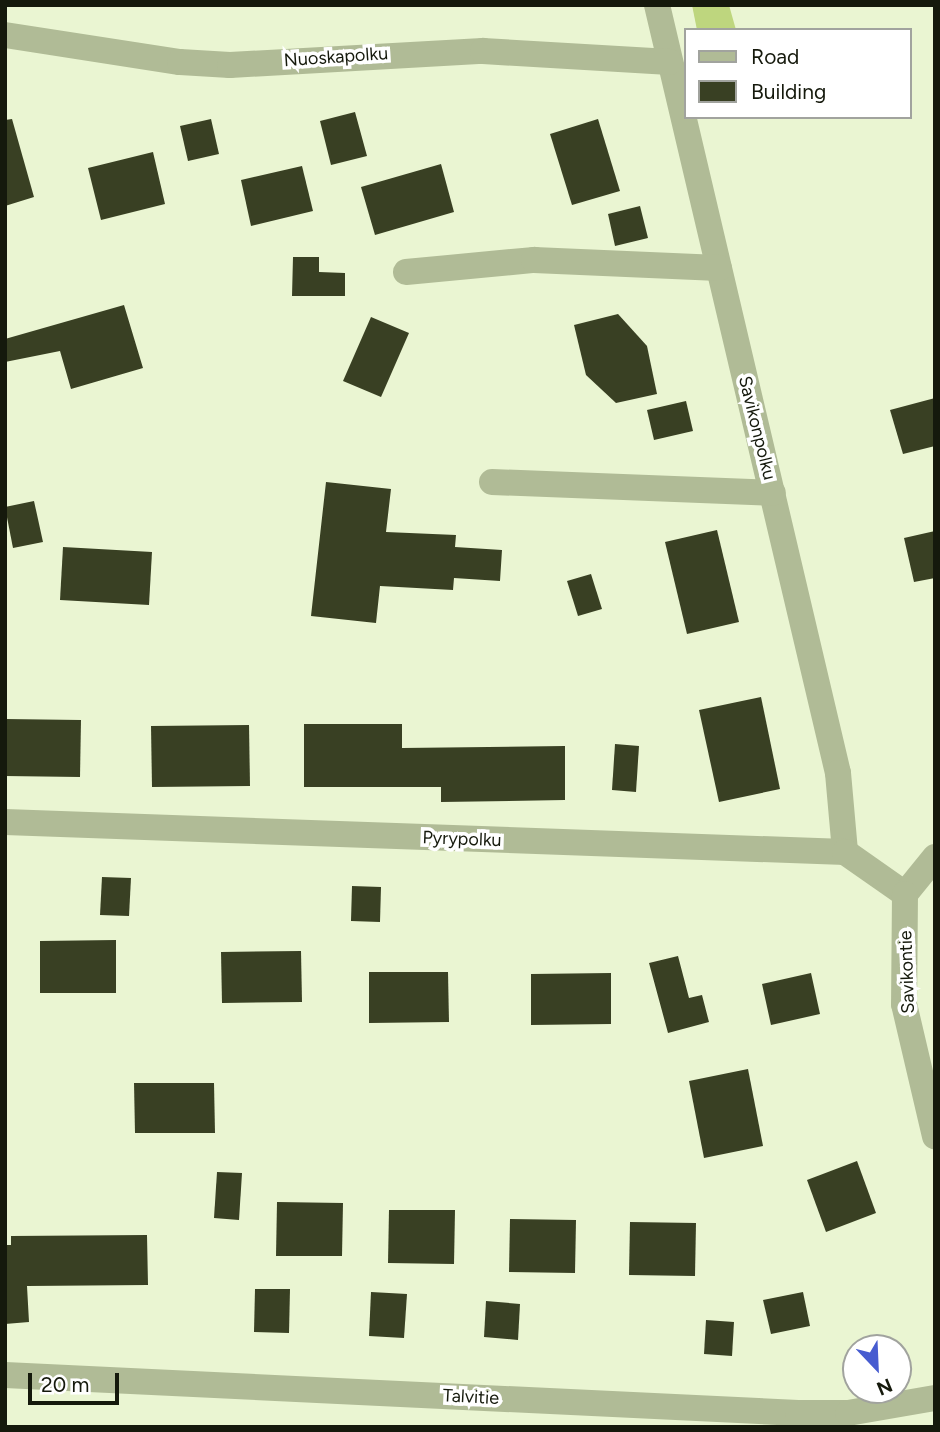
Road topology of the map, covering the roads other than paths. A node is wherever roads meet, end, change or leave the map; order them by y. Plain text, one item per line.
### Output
1 (657, 5) edge
2 (5, 35) edge
3 (670, 62) junction
4 (719, 268) junction
5 (407, 272) dead end
6 (492, 482) dead end
7 (773, 493) junction
8 (5, 822) edge
9 (845, 852) junction
10 (935, 857) edge
11 (905, 894) junction
12 (935, 1136) edge
13 (5, 1376) edge
14 (935, 1398) edge

1 - 3 street, Savikonpolku
2 - 3 street, Nuoskapolku
3 - 4 street, Savikonpolku
4 - 5 street
4 - 7 street, Savikonpolku
6 - 7 street
7 - 9 street, Savikonpolku
8 - 9 street, Pyrypolku
9 - 11 street
10 - 11 street
11 - 12 street, Savikontie
13 - 14 street, Talvitie

